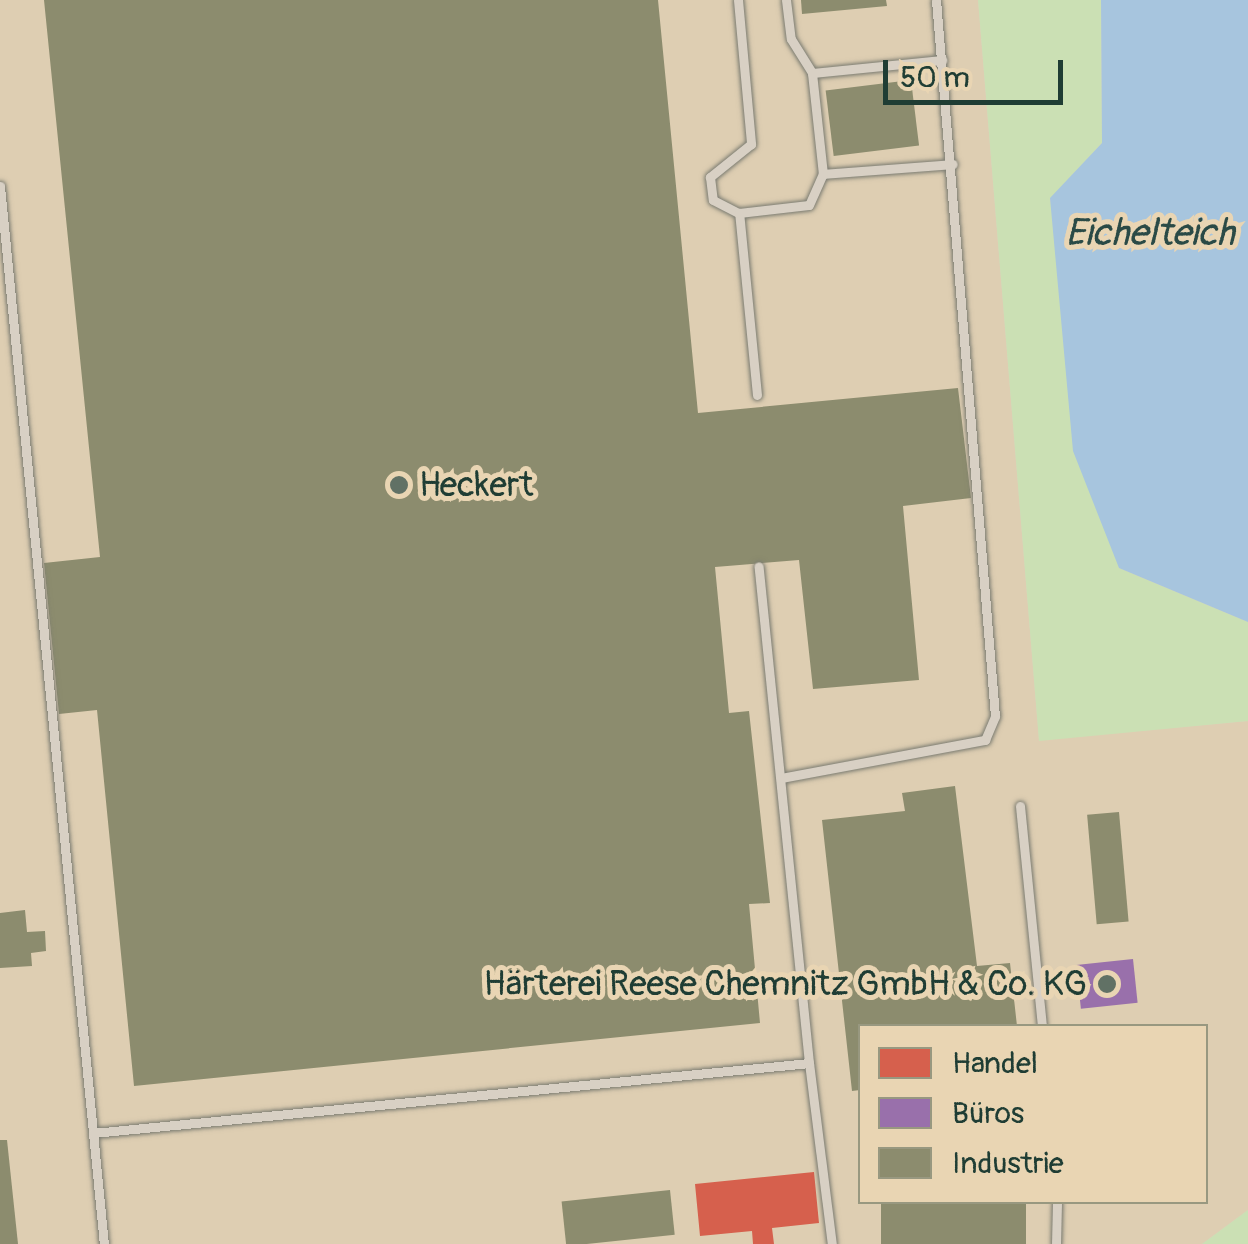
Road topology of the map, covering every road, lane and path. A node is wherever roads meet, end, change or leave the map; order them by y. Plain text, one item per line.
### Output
1 (738, 0) edge
2 (786, 0) edge
3 (936, 0) edge
4 (942, 60) junction
5 (812, 73) junction
6 (953, 164) junction
7 (823, 174) junction
8 (0, 186) edge
9 (739, 213) junction
10 (758, 395) dead end
11 (760, 567) dead end
12 (780, 778) junction
13 (1020, 806) dead end
14 (1042, 1024) edge
15 (809, 1063) junction
16 (94, 1133) junction
17 (1057, 1204) edge
18 (104, 1244) edge
19 (832, 1244) edge
20 (1056, 1244) edge

1 - 9 lane
2 - 5 lane
3 - 4 lane
4 - 5 lane
4 - 6 lane
5 - 7 lane
6 - 7 lane
6 - 12 lane
7 - 9 lane
8 - 16 lane
9 - 10 lane
11 - 12 lane
12 - 15 lane
13 - 14 lane
15 - 16 lane
15 - 19 lane
16 - 18 lane
17 - 20 lane

